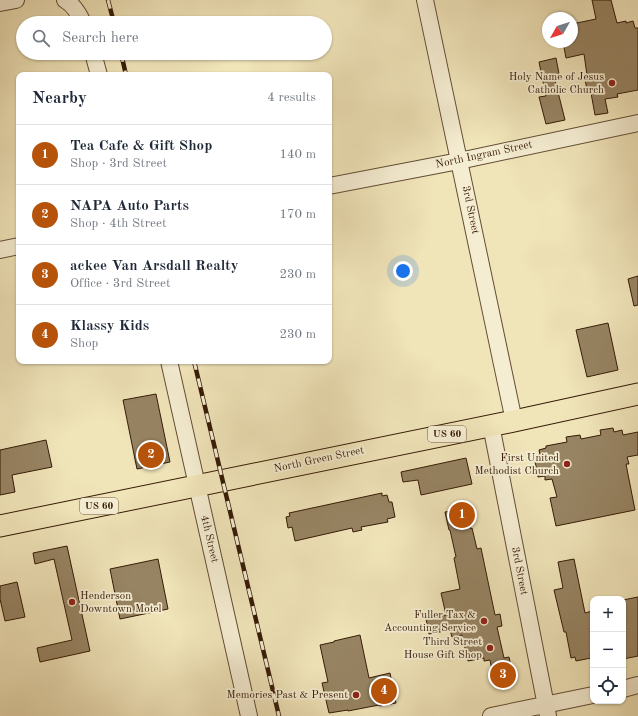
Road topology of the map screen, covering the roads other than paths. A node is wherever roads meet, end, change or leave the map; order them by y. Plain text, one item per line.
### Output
1 (16, 0) edge
2 (425, 0) edge
3 (67, 1) edge
4 (0, 3) edge
5 (80, 16) edge
6 (95, 60) edge
7 (98, 72) edge
8 (638, 123) edge
9 (459, 161) junction
10 (332, 185) edge
11 (16, 247) edge
12 (0, 250) edge
13 (170, 364) edge
14 (638, 394) edge
15 (514, 421) junction
16 (491, 425) junction
17 (197, 486) junction
18 (0, 526) edge
19 (638, 685) edge
20 (626, 687) edge
21 (590, 696) edge
22 (547, 711) edge
23 (249, 716) edge
24 (491, 716) edge

1 - 4 street
2 - 9 street, 3rd Street
3 - 5 street
6 - 7 street
8 - 9 street, North Ingram Street
9 - 10 street, North Ingram Street
9 - 15 street, 3rd Street
11 - 12 street
13 - 17 street, 4th Street
14 - 15 main road, North Green Street / US 60
15 - 16 main road, North Green Street / US 60
16 - 17 main road, North Green Street / US 60
16 - 22 street, 3rd Street
17 - 18 main road, North Green Street / US 60
17 - 23 street, 4th Street
19 - 20 street
21 - 22 street
22 - 24 street

